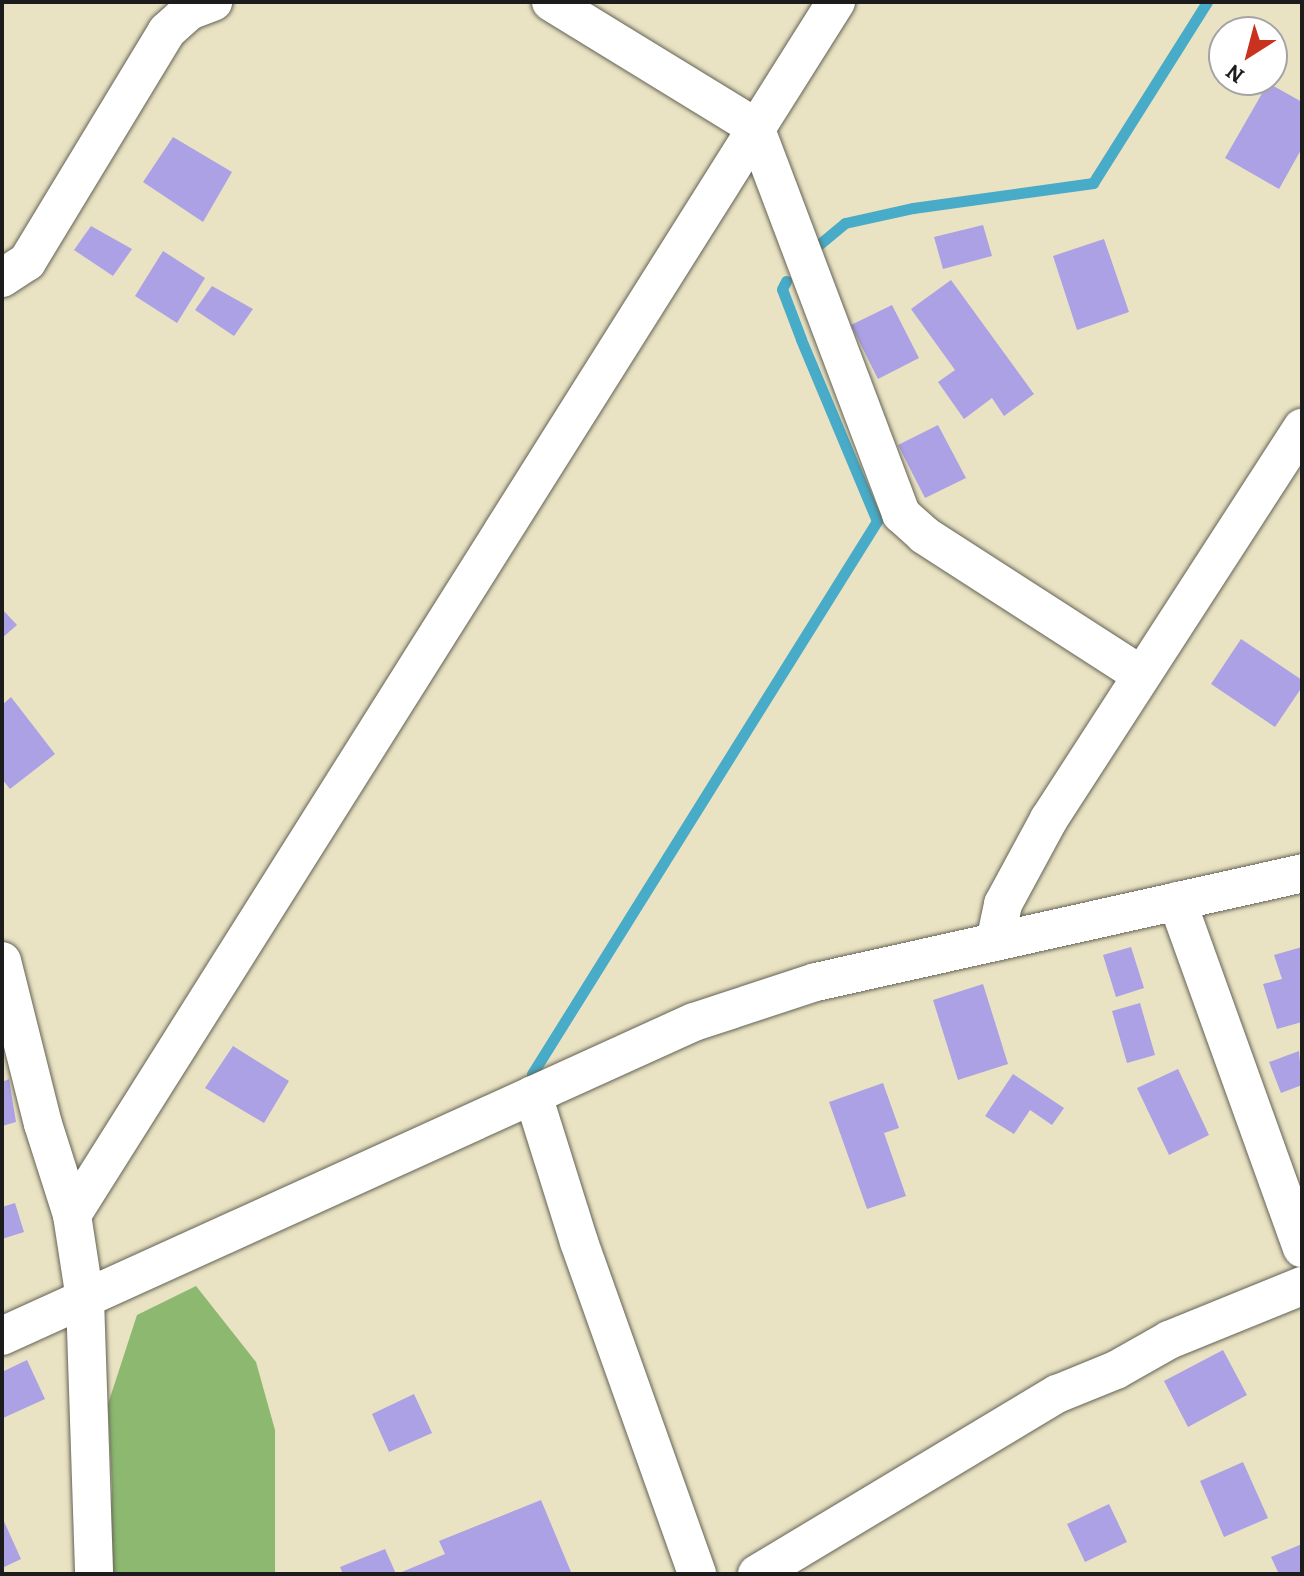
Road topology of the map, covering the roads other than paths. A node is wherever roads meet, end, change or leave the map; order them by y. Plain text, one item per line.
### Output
1 (213, 2) edge
2 (551, 2) edge
3 (836, 2) edge
4 (755, 127) junction
5 (2, 278) edge
6 (1302, 428) edge
7 (1141, 675) junction
8 (1302, 873) edge
9 (1177, 901) junction
10 (995, 942) junction
11 (2, 961) edge
12 (533, 1095) junction
13 (72, 1215) junction
14 (1302, 1248) edge
15 (1302, 1286) edge
16 (85, 1299) junction
17 (2, 1336) edge
18 (94, 1574) edge
19 (697, 1574) edge
20 (757, 1574) edge

1 - 5 street
2 - 4 street
3 - 4 street
4 - 7 street
4 - 13 street
6 - 7 street
7 - 10 street
8 - 9 street
9 - 10 street
9 - 14 street
10 - 12 street
11 - 13 street
12 - 16 street
12 - 19 street
13 - 16 street
15 - 20 street
16 - 17 street
16 - 18 street

